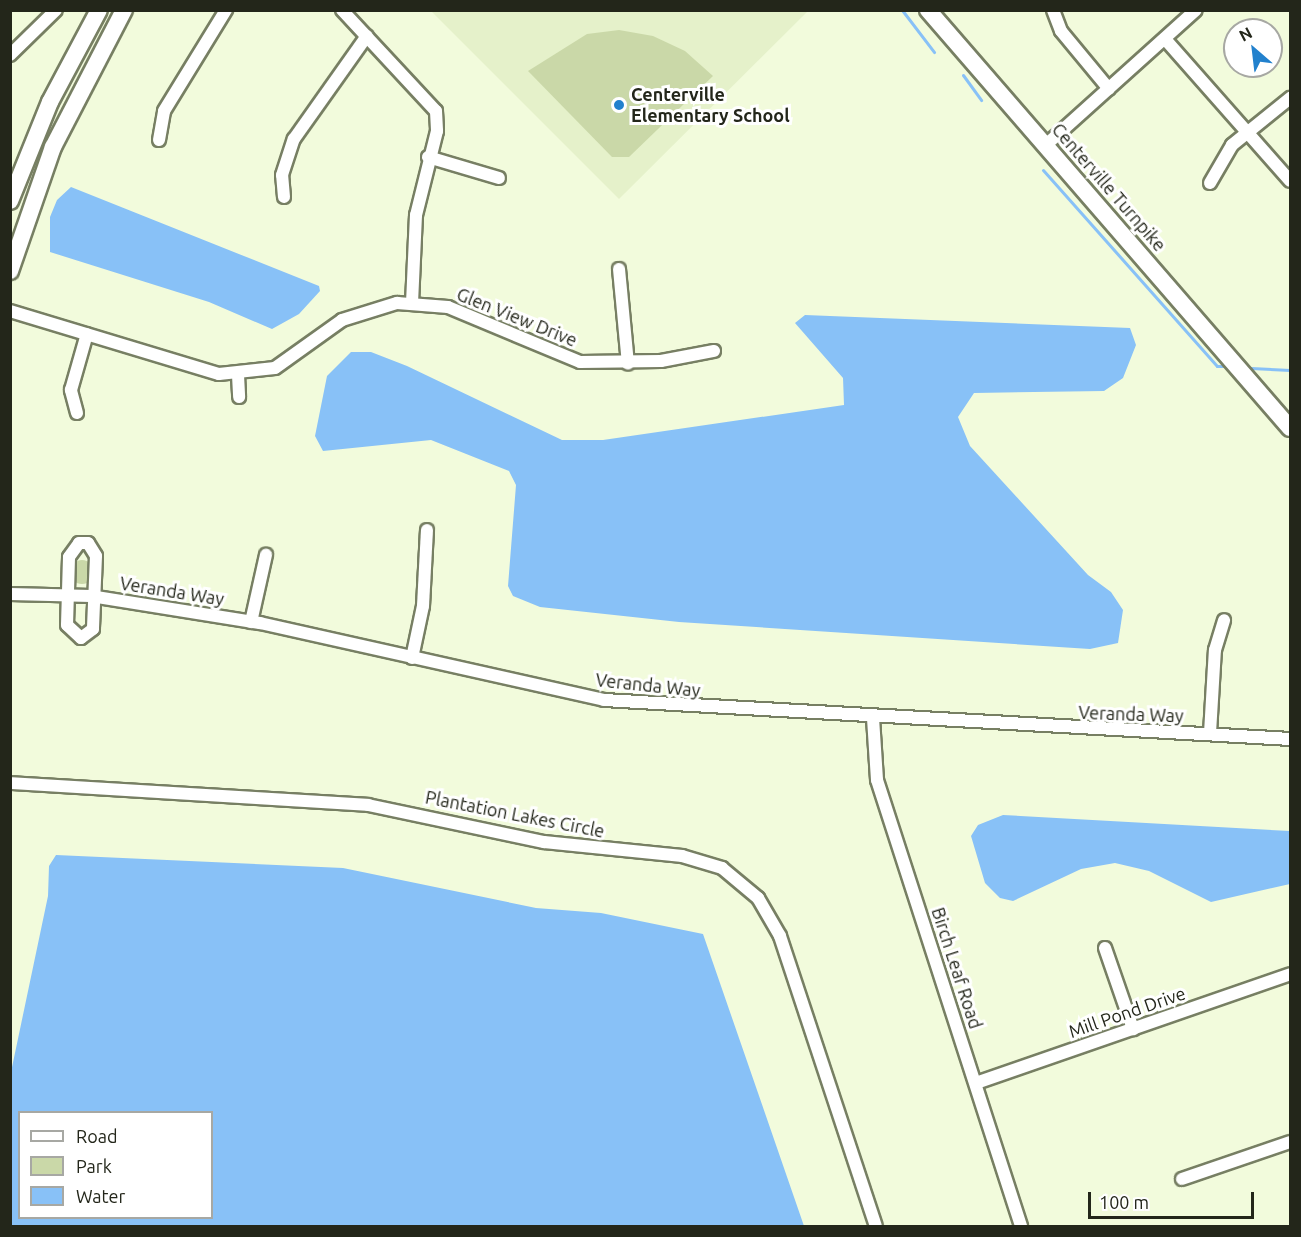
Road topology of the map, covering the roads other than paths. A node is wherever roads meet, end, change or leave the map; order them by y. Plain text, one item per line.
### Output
1 (56, 10) edge
2 (99, 10) edge
3 (124, 10) edge
4 (226, 10) edge
5 (342, 10) edge
6 (928, 10) edge
7 (1053, 10) edge
8 (1196, 10) edge
9 (367, 36) junction
10 (1165, 39) junction
11 (10, 55) edge
12 (1109, 89) junction
13 (1290, 98) edge
14 (1247, 132) junction
15 (159, 140) dead end
16 (1047, 144) junction
17 (428, 157) junction
18 (499, 178) dead end
19 (1290, 181) edge
20 (1210, 183) dead end
21 (284, 197) dead end
22 (10, 201) edge
23 (619, 269) dead end
24 (10, 271) edge
25 (412, 302) junction
26 (10, 311) edge
27 (87, 334) junction
28 (714, 351) dead end
29 (628, 364) junction
30 (238, 375) junction
31 (239, 397) dead end
32 (77, 413) dead end
33 (1290, 428) edge
34 (428, 530) dead end
35 (266, 555) dead end
36 (10, 594) edge
37 (67, 596) junction
38 (95, 597) junction
39 (1224, 620) dead end
40 (251, 622) junction
41 (412, 658) junction
42 (873, 718) junction
43 (1210, 733) junction
44 (1290, 739) edge
45 (10, 783) edge
46 (1105, 948) dead end
47 (1290, 974) edge
48 (1133, 1029) junction
49 (976, 1083) junction
50 (1290, 1142) edge
51 (1182, 1179) dead end
52 (876, 1227) edge
53 (1021, 1227) edge

1 - 11 street
2 - 22 main road
3 - 24 main road
4 - 15 street
5 - 9 street
6 - 16 main road, Centerville Turnpike
7 - 12 street
8 - 10 street
9 - 17 street
9 - 21 street
10 - 12 street
10 - 14 street
12 - 16 street
13 - 14 street
14 - 19 street
14 - 20 street
16 - 33 main road, Centerville Turnpike
17 - 18 street
17 - 25 street
23 - 29 street
25 - 29 street, Glen View Drive
25 - 30 street, Glen View Drive
26 - 27 street
27 - 30 street
27 - 32 street
28 - 29 street, Glen View Drive
30 - 31 street
34 - 41 street
35 - 40 street
36 - 37 street, Veranda Way
37 - 38 street, Veranda Way
37 - 38 street
37 - 38 street
38 - 40 street, Veranda Way
39 - 43 street
40 - 41 street, Veranda Way
41 - 42 street, Veranda Way
42 - 43 street, Veranda Way
42 - 49 street, Birch Leaf Road
43 - 44 street, Veranda Way
45 - 52 street, Plantation Lakes Circle
46 - 48 street
47 - 48 street, Mill Pond Drive
48 - 49 street, Mill Pond Drive
49 - 53 street, Birch Leaf Road
50 - 51 street

